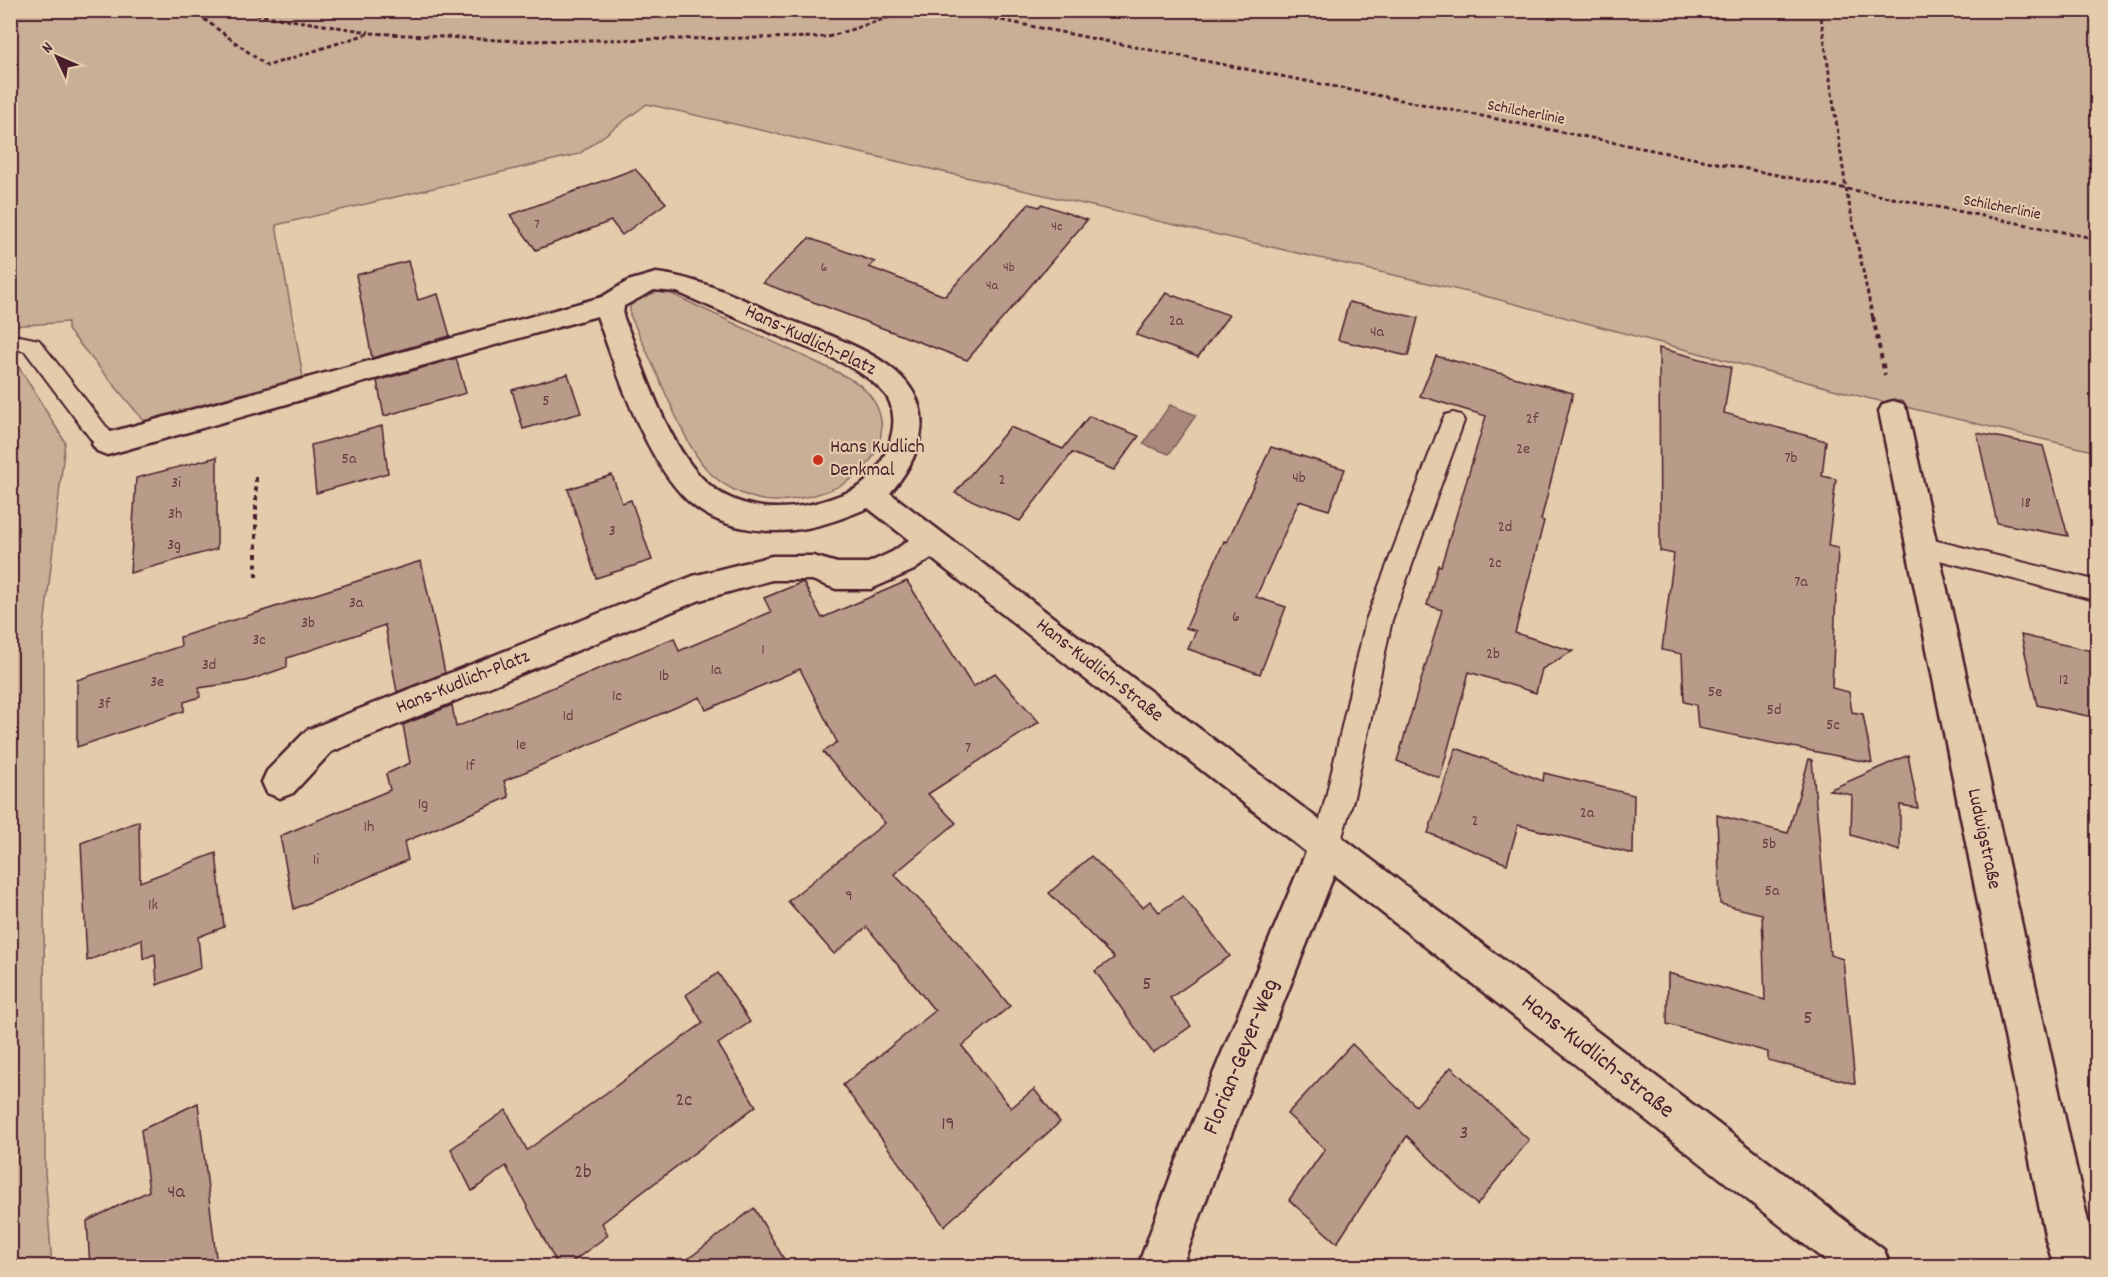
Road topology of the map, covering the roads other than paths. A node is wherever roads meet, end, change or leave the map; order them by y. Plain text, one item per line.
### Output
1 (611, 303) junction
2 (10, 341) edge
3 (1893, 411) road end
4 (1453, 421) dead end
5 (107, 444) joint
6 (871, 494) junction
7 (932, 541) junction
8 (1921, 546) junction
9 (2097, 591) edge
10 (280, 782) dead end
11 (1326, 848) junction
12 (1160, 1266) edge
13 (1868, 1266) edge
14 (2076, 1266) edge

1 - 5 street, Hans-Kudlich-Platz
1 - 6 street, Hans-Kudlich-Platz
1 - 6 street, Hans-Kudlich-Platz
2 - 5 lane
3 - 8 street, Ludwigstraße
4 - 11 lane
6 - 7 street, Hans-Kudlich-Straße
7 - 10 street, Hans-Kudlich-Platz
7 - 11 street, Hans-Kudlich-Straße
8 - 9 lane
8 - 14 street, Ludwigstraße
11 - 12 street, Florian-Geyer-Weg
11 - 13 street, Hans-Kudlich-Straße

